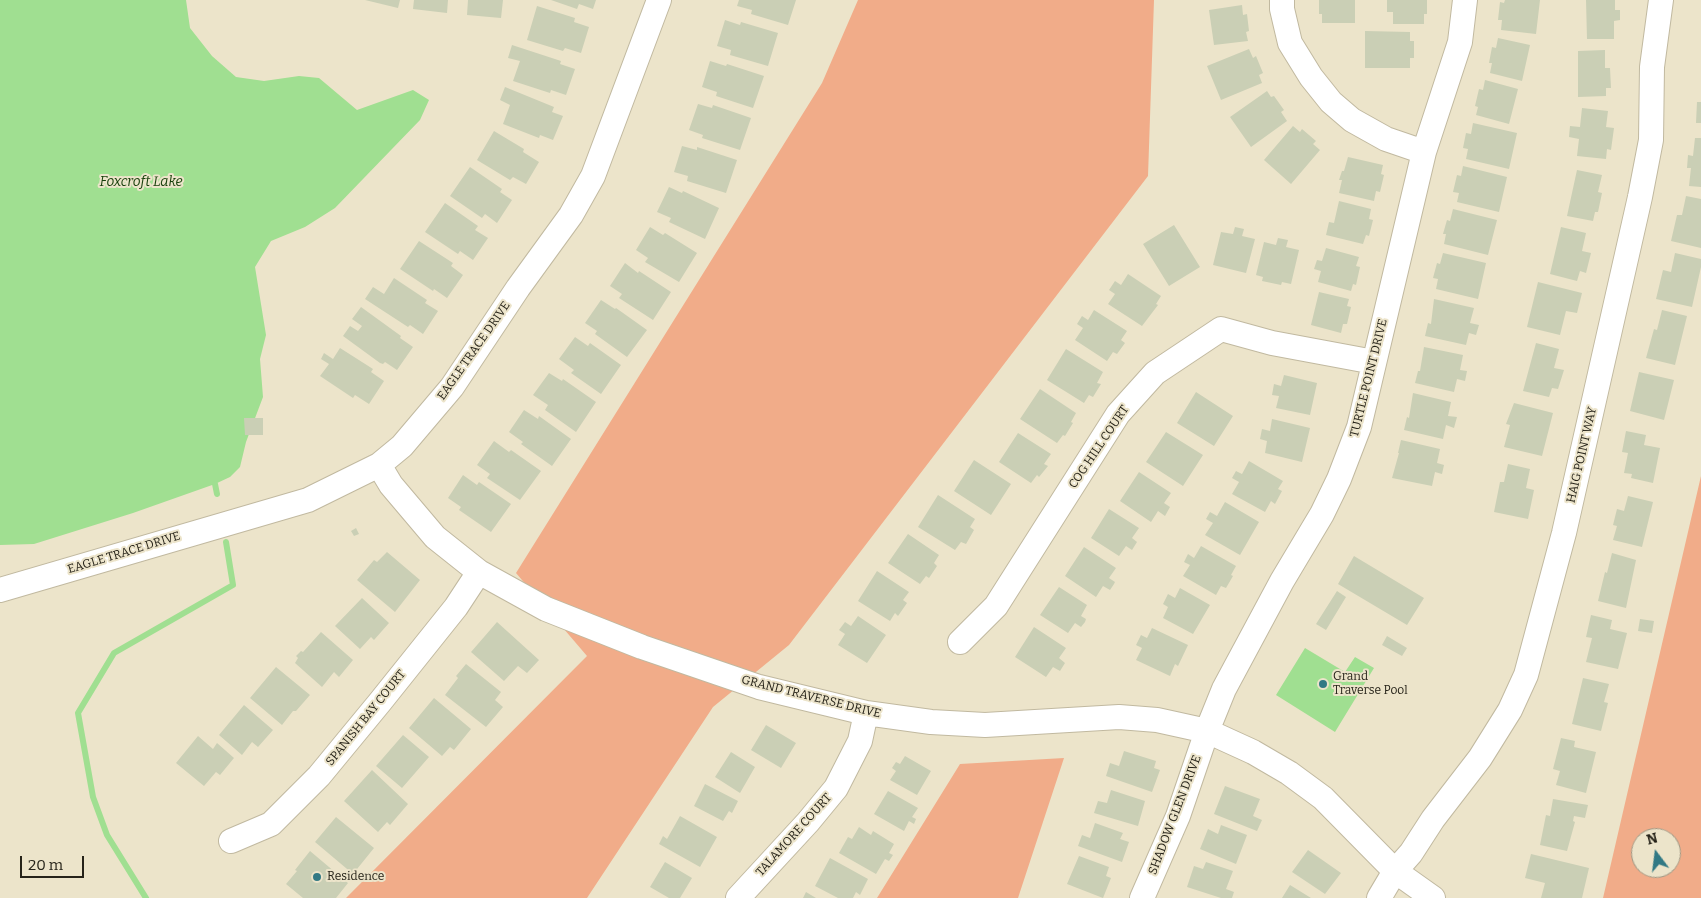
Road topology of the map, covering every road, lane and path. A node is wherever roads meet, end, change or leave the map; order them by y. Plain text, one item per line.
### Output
1 (659, 0) edge
2 (1282, 0) edge
3 (1465, 0) edge
4 (1661, 0) edge
5 (1424, 152) junction
6 (1374, 362) junction
7 (379, 465) junction
8 (479, 572) junction
9 (0, 590) edge
10 (960, 642) dead end
11 (866, 713) junction
12 (1207, 731) junction
13 (231, 841) dead end
14 (1395, 871) junction
15 (738, 898) edge
16 (1142, 898) edge
17 (1379, 898) edge
18 (1433, 898) edge

1 - 7 street, EAGLE TRACE DRIVE
2 - 5 street
3 - 5 street, TURTLE POINT DRIVE
4 - 14 street, HAIG POINT WAY
5 - 6 street, TURTLE POINT DRIVE
6 - 10 street, COG HILL COURT
6 - 12 street, TURTLE POINT DRIVE
7 - 8 street, GRAND TRAVERSE DRIVE
7 - 9 street, EAGLE TRACE DRIVE
8 - 11 street, GRAND TRAVERSE DRIVE
8 - 13 street, SPANISH BAY COURT
11 - 12 street, GRAND TRAVERSE DRIVE
11 - 15 street, TALAMORE COURT
12 - 14 street, GRAND TRAVERSE DRIVE
12 - 16 street, SHADOW GLEN DRIVE
14 - 17 street, HAIG POINT WAY
14 - 18 street, GRAND TRAVERSE DRIVE

